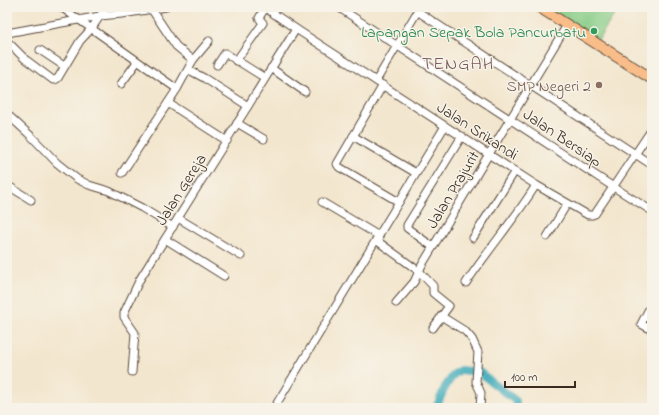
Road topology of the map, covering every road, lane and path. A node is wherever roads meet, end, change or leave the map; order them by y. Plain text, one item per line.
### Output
1 (61, 7) edge
2 (106, 7) edge
3 (166, 7) edge
4 (264, 7) edge
5 (539, 7) edge
6 (151, 8) edge
7 (341, 8) edge
8 (418, 9) edge
9 (100, 16) junction
10 (79, 20) junction
11 (567, 24) junction
12 (92, 28) junction
13 (296, 30) junction
14 (7, 33) edge
15 (208, 41) dead end
16 (7, 42) edge
17 (397, 46) junction
18 (40, 50) dead end
19 (193, 60) junction
20 (236, 61) junction
21 (137, 62) junction
22 (217, 65) dead end
23 (64, 66) junction
24 (271, 68) junction
25 (189, 70) junction
26 (265, 78) junction
27 (652, 79) edge
28 (379, 83) junction
29 (121, 84) dead end
30 (531, 85) junction
31 (178, 89) junction
32 (305, 92) dead end
33 (168, 103) junction
34 (248, 106) junction
35 (7, 114) edge
36 (510, 119) junction
37 (237, 123) junction
38 (445, 126) junction
39 (652, 129) edge
40 (353, 136) junction
41 (462, 136) junction
42 (264, 139) dead end
43 (227, 141) junction
44 (490, 154) junction
45 (634, 154) junction
46 (652, 165) edge
47 (516, 171) junction
48 (122, 172) dead end
49 (416, 173) junction
50 (7, 184) edge
51 (536, 185) junction
52 (612, 186) junction
53 (31, 200) dead end
54 (322, 202) dead end
55 (399, 202) junction
56 (567, 204) junction
57 (652, 211) edge
58 (178, 218) junction
59 (173, 226) junction
60 (379, 236) junction
61 (547, 237) dead end
62 (473, 238) dead end
63 (165, 239) junction
64 (433, 247) junction
65 (241, 256) dead end
66 (420, 272) junction
67 (224, 276) dead end
68 (466, 283) dead end
69 (652, 303) edge
70 (396, 304) dead end
71 (442, 316) junction
72 (433, 328) dead end
73 (652, 330) edge
74 (132, 372) dead end
75 (274, 408) edge
76 (480, 408) edge

1 - 10 street
2 - 9 street
3 - 6 street
4 - 13 street, Jalan Srikandi
4 - 20 street
5 - 11 highway
6 - 9 street
6 - 19 street
7 - 17 street, Jalan Bersiap
8 - 17 street
8 - 30 street
9 - 10 street
9 - 12 street
10 - 12 street
10 - 14 street
11 - 27 highway
11 - 30 street, Jalan Prajurit
12 - 21 street
12 - 23 street
13 - 24 street, Jalan Gereja
13 - 28 street, Jalan Srikandi
15 - 19 street
16 - 23 street
17 - 28 street
17 - 36 street, Jalan Bersiap
18 - 23 street
19 - 25 street
20 - 22 street
20 - 26 street
21 - 29 street
21 - 31 street
24 - 26 street, Jalan Gereja
24 - 32 street
25 - 31 street
25 - 34 street
26 - 34 street, Jalan Gereja
28 - 38 street, Jalan Srikandi
28 - 40 street
30 - 36 street, Jalan Prajurit
30 - 45 street
31 - 33 street
33 - 43 street
33 - 48 street
34 - 37 street, Jalan Gereja
35 - 59 street
36 - 44 street, Jalan Prajurit
36 - 52 street, Jalan Bersiap
37 - 42 street
37 - 43 street, Jalan Gereja
38 - 41 street, Jalan Srikandi
38 - 49 street
39 - 45 street, Jalan Srikandi
40 - 49 street
40 - 55 street
41 - 44 street, Jalan Srikandi
41 - 64 street
43 - 58 street, Jalan Gereja
44 - 47 street, Jalan Srikandi
44 - 64 street, Jalan Prajurit
45 - 46 street
45 - 52 street, Jalan Srikandi
47 - 51 street, Jalan Srikandi
47 - 62 street
49 - 55 street
50 - 53 street
51 - 56 street, Jalan Srikandi
51 - 68 street
52 - 56 street, Jalan Srikandi
52 - 57 street, Jalan Bersiap
54 - 60 street
55 - 60 street
56 - 61 street
58 - 59 street, Jalan Gereja
58 - 65 street
59 - 63 street, Jalan Gereja
60 - 66 street
60 - 75 street
63 - 67 street
63 - 74 street, Jalan Gereja
64 - 66 street, Jalan Prajurit
66 - 70 street, Jalan Prajurit
66 - 71 street
69 - 73 street
71 - 72 street
71 - 76 street

